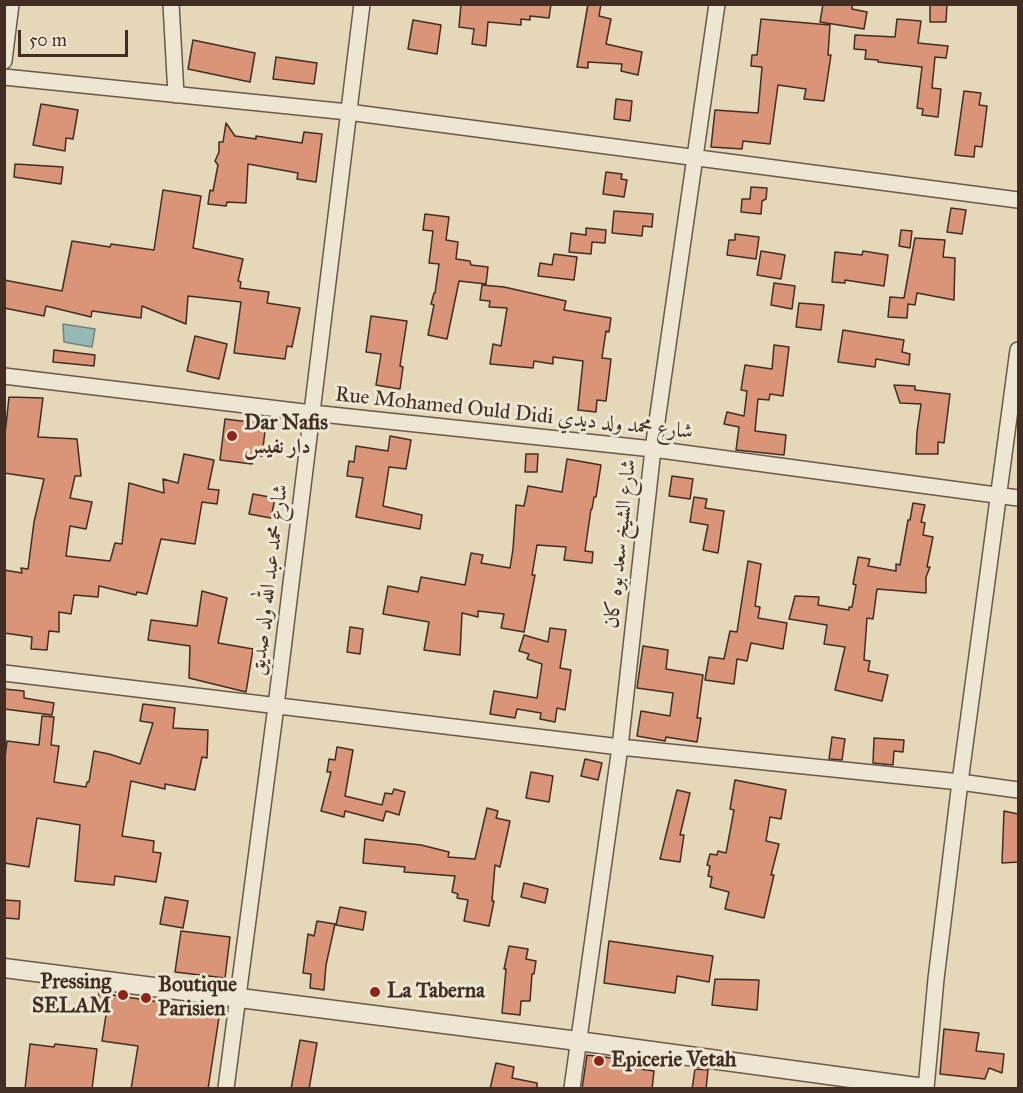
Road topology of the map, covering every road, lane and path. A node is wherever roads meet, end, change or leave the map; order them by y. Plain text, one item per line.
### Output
1 (11, 4) edge
2 (171, 4) edge
3 (362, 4) edge
4 (717, 4) edge
5 (4, 61) edge
6 (4, 77) edge
7 (176, 95) junction
8 (348, 112) junction
9 (695, 159) junction
10 (1018, 200) edge
11 (1018, 350) edge
12 (4, 375) edge
13 (312, 413) junction
14 (653, 450) junction
15 (1000, 496) junction
16 (1018, 498) edge
17 (4, 673) edge
18 (276, 706) junction
19 (620, 747) junction
20 (960, 782) junction
21 (1018, 790) edge
22 (4, 968) edge
23 (236, 996) junction
24 (578, 1041) junction
25 (226, 1089) edge
26 (572, 1089) edge
27 (925, 1089) edge

1 - 5 street
2 - 7 street
3 - 8 street, شارع محمد عبد الله ولد صديق
4 - 9 street, شارع الشيخ سعد بوه كان
6 - 7 street
7 - 8 street
8 - 9 street
8 - 13 street, شارع محمد عبد الله ولد صديق
9 - 10 street
9 - 14 street, شارع الشيخ سعد بوه كان
11 - 15 street
12 - 13 street, Rue Mohamed Ould Didi شارع محمد ولد ديدي
13 - 14 street, Rue Mohamed Ould Didi شارع محمد ولد ديدي
13 - 18 street, شارع محمد عبد الله ولد صديق
14 - 15 street, Rue Mohamed Ould Didi شارع محمد ولد ديدي
14 - 19 street, شارع الشيخ سعد بوه كان
15 - 16 street, Rue Mohamed Ould Didi شارع محمد ولد ديدي
15 - 20 street
17 - 18 street
18 - 19 street
18 - 23 street, شارع محمد عبد الله ولد صديق
19 - 20 street
19 - 24 street, شارع الشيخ سعد بوه كان
20 - 21 street
20 - 27 street
22 - 23 street
23 - 24 street
23 - 25 street, شارع محمد عبد الله ولد صديق
24 - 26 street, شارع الشيخ سعد بوه كان
24 - 27 street

